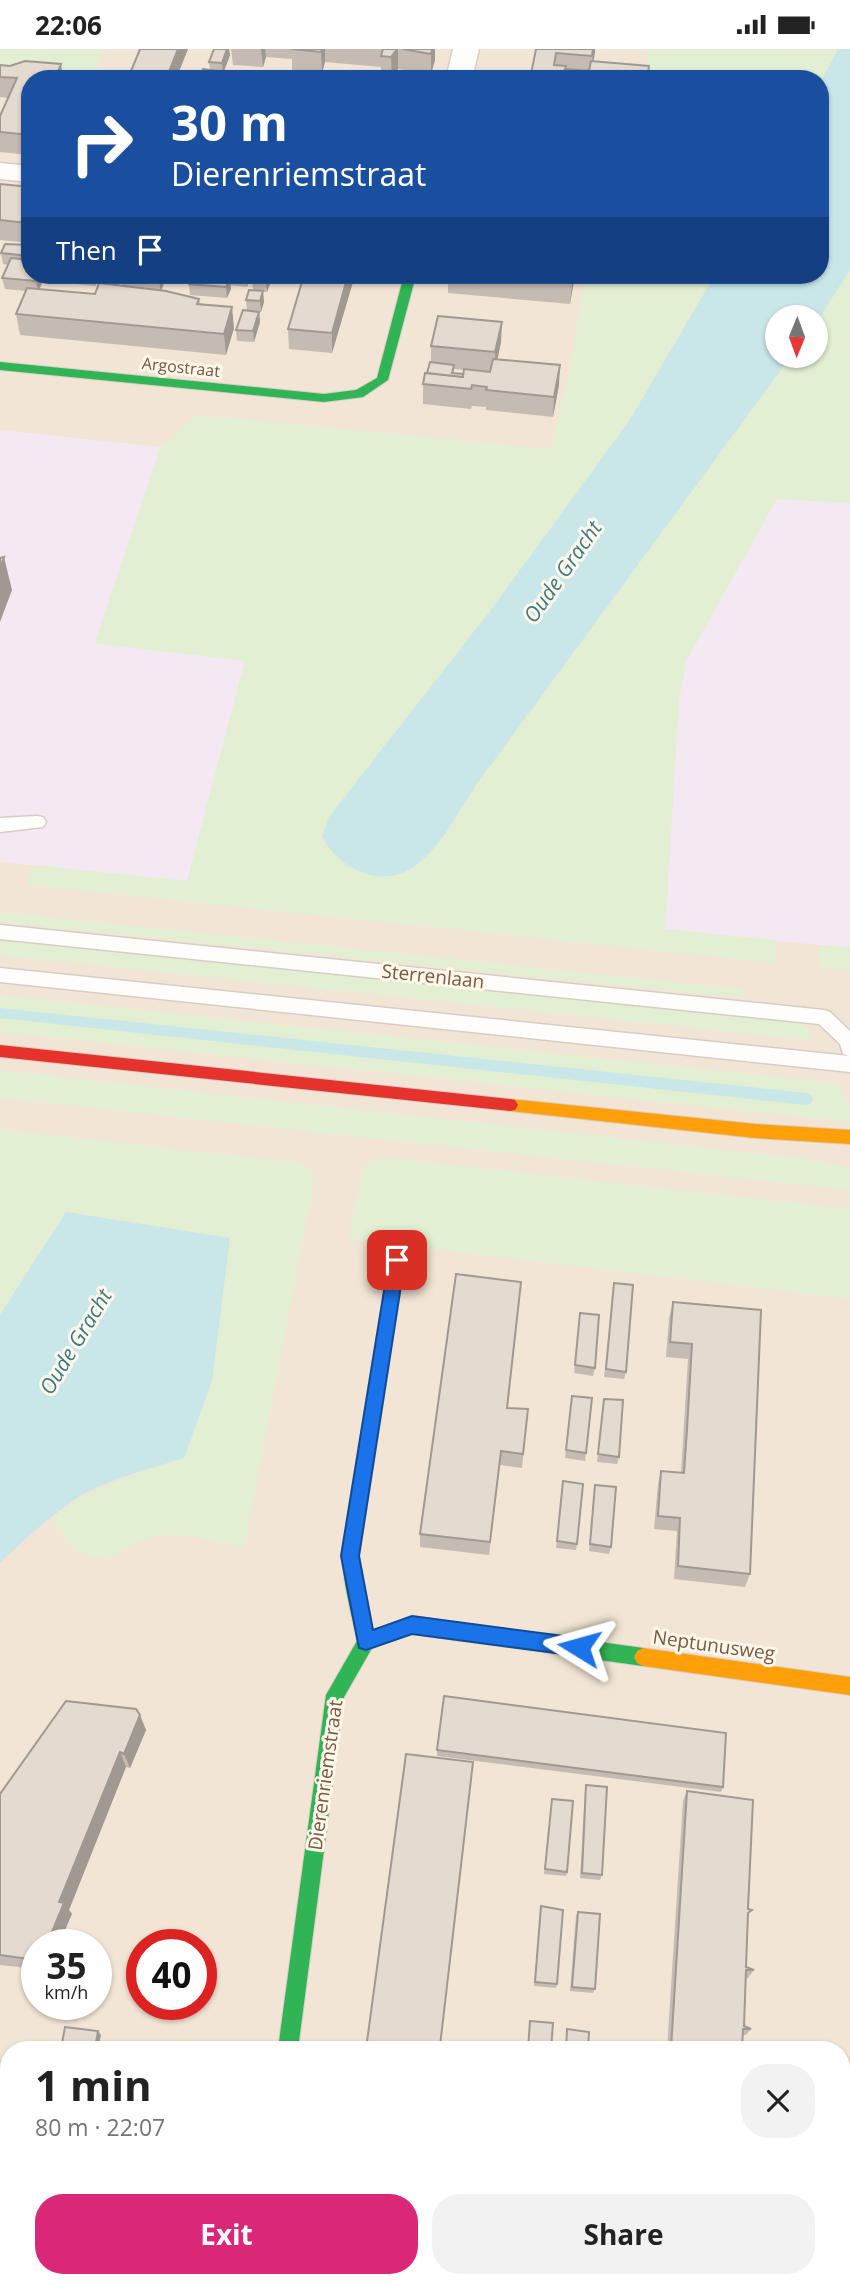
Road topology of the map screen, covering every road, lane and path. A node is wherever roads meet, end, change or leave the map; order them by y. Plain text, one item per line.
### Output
1 (466, 49) edge
2 (461, 70) edge
3 (0, 171) edge
4 (21, 173) edge
5 (408, 284) edge
6 (0, 366) edge
7 (37, 822) dead end
8 (0, 825) edge
9 (0, 932) edge
10 (0, 975) edge
11 (850, 1049) edge
12 (0, 1051) edge
13 (850, 1064) edge
14 (755, 1131) junction
15 (850, 1137) edge
16 (850, 1154) edge
17 (397, 1260) dead end
18 (366, 1641) junction
19 (850, 1686) edge
20 (289, 2041) edge

1 - 2 street
3 - 4 street
5 - 6 street, Argostraat
7 - 8 lane
9 - 11 lane, Sterrenlaan
10 - 13 lane
12 - 14 street
14 - 15 street
14 - 16 street
17 - 18 street
18 - 19 street, Neptunusweg
18 - 20 street, Dierenriemstraat

